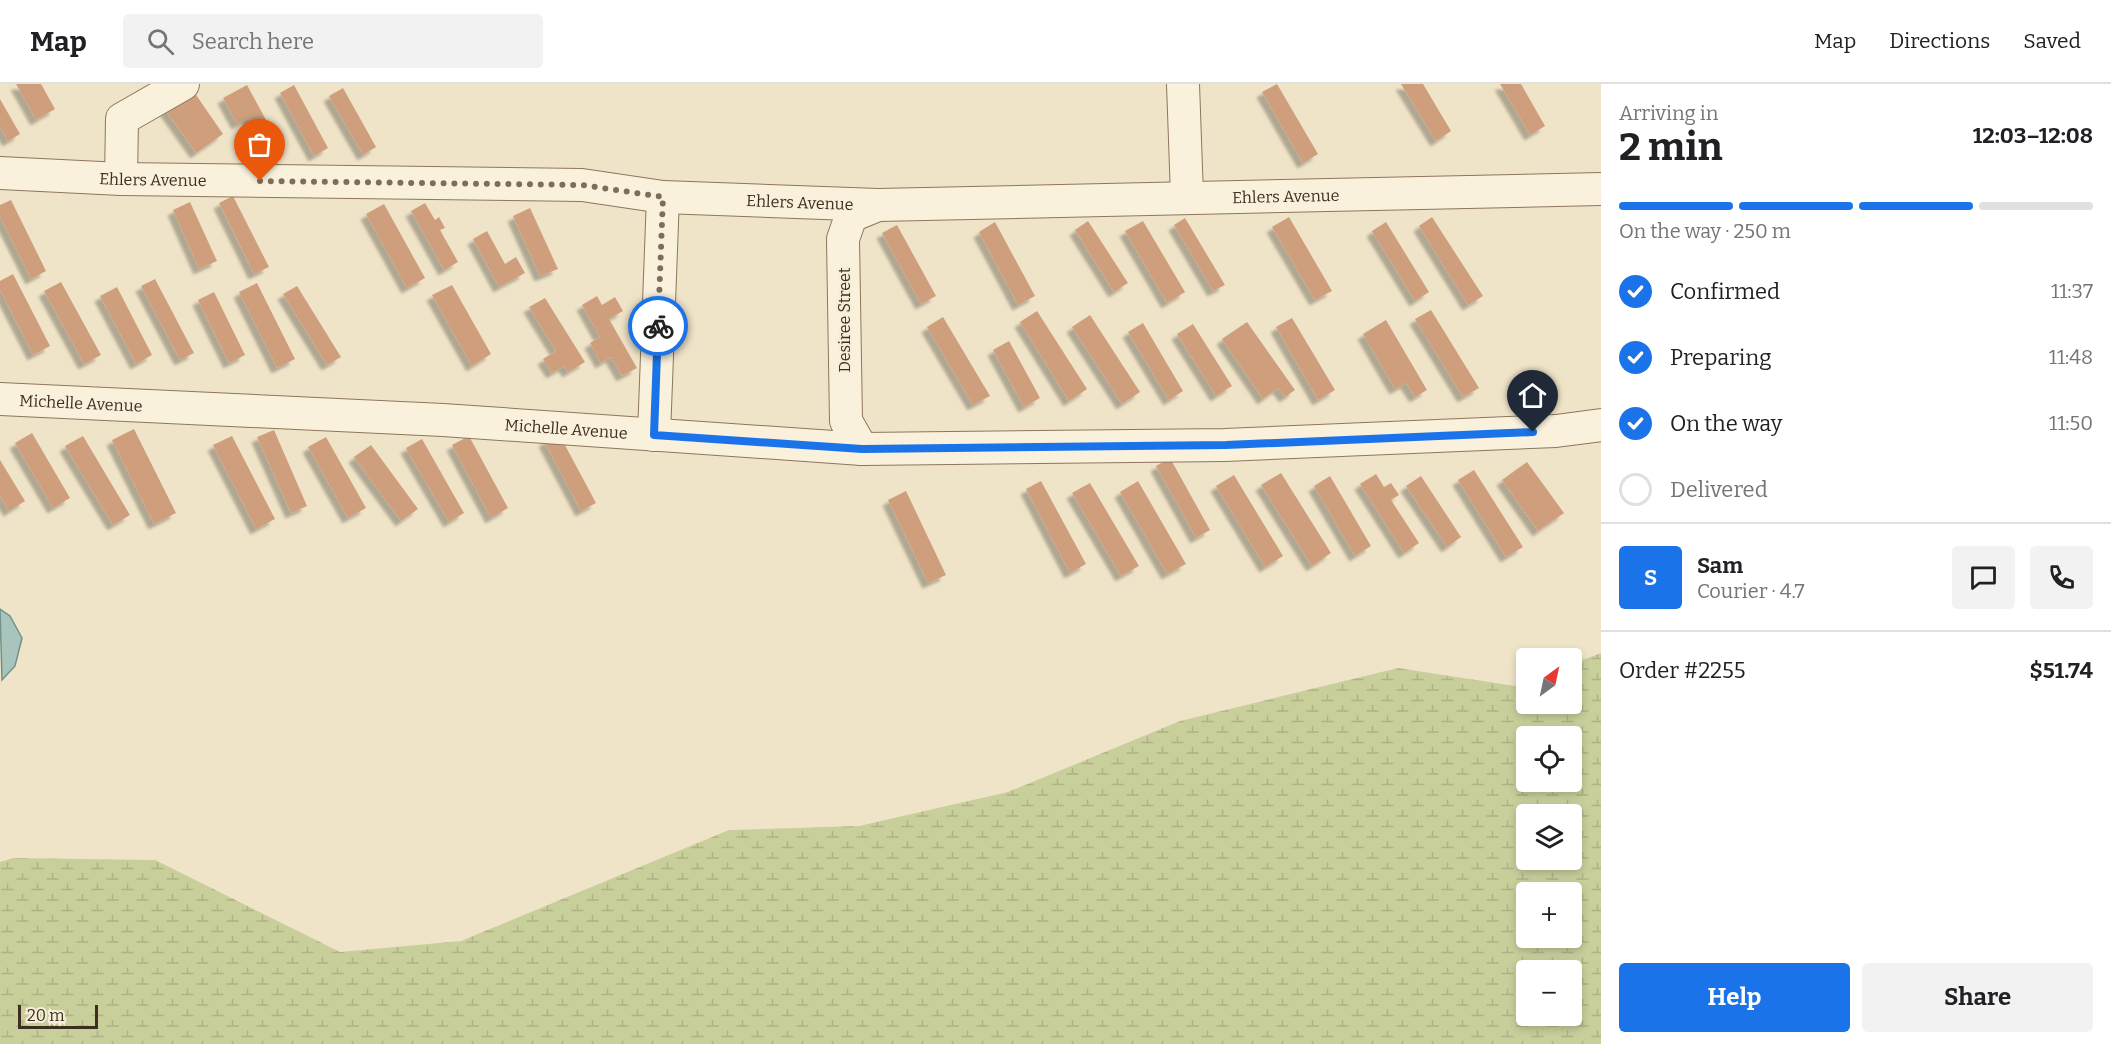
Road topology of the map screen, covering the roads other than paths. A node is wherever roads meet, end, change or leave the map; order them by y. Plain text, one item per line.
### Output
1 (183, 84) edge
2 (1183, 84) edge
3 (0, 173) edge
4 (121, 179) junction
5 (1601, 189) edge
6 (1187, 196) junction
7 (663, 197) junction
8 (878, 205) junction
9 (0, 399) edge
10 (1601, 424) edge
11 (654, 435) junction
12 (862, 449) junction

1 - 4 street
2 - 6 street
3 - 4 street, Ehlers Avenue
4 - 7 street, Ehlers Avenue
5 - 6 street, Ehlers Avenue
6 - 8 street, Ehlers Avenue
7 - 8 street, Ehlers Avenue
7 - 11 street
8 - 12 street, Desiree Street
9 - 11 street, Michelle Avenue
10 - 12 street, Michelle Avenue
11 - 12 street, Michelle Avenue

